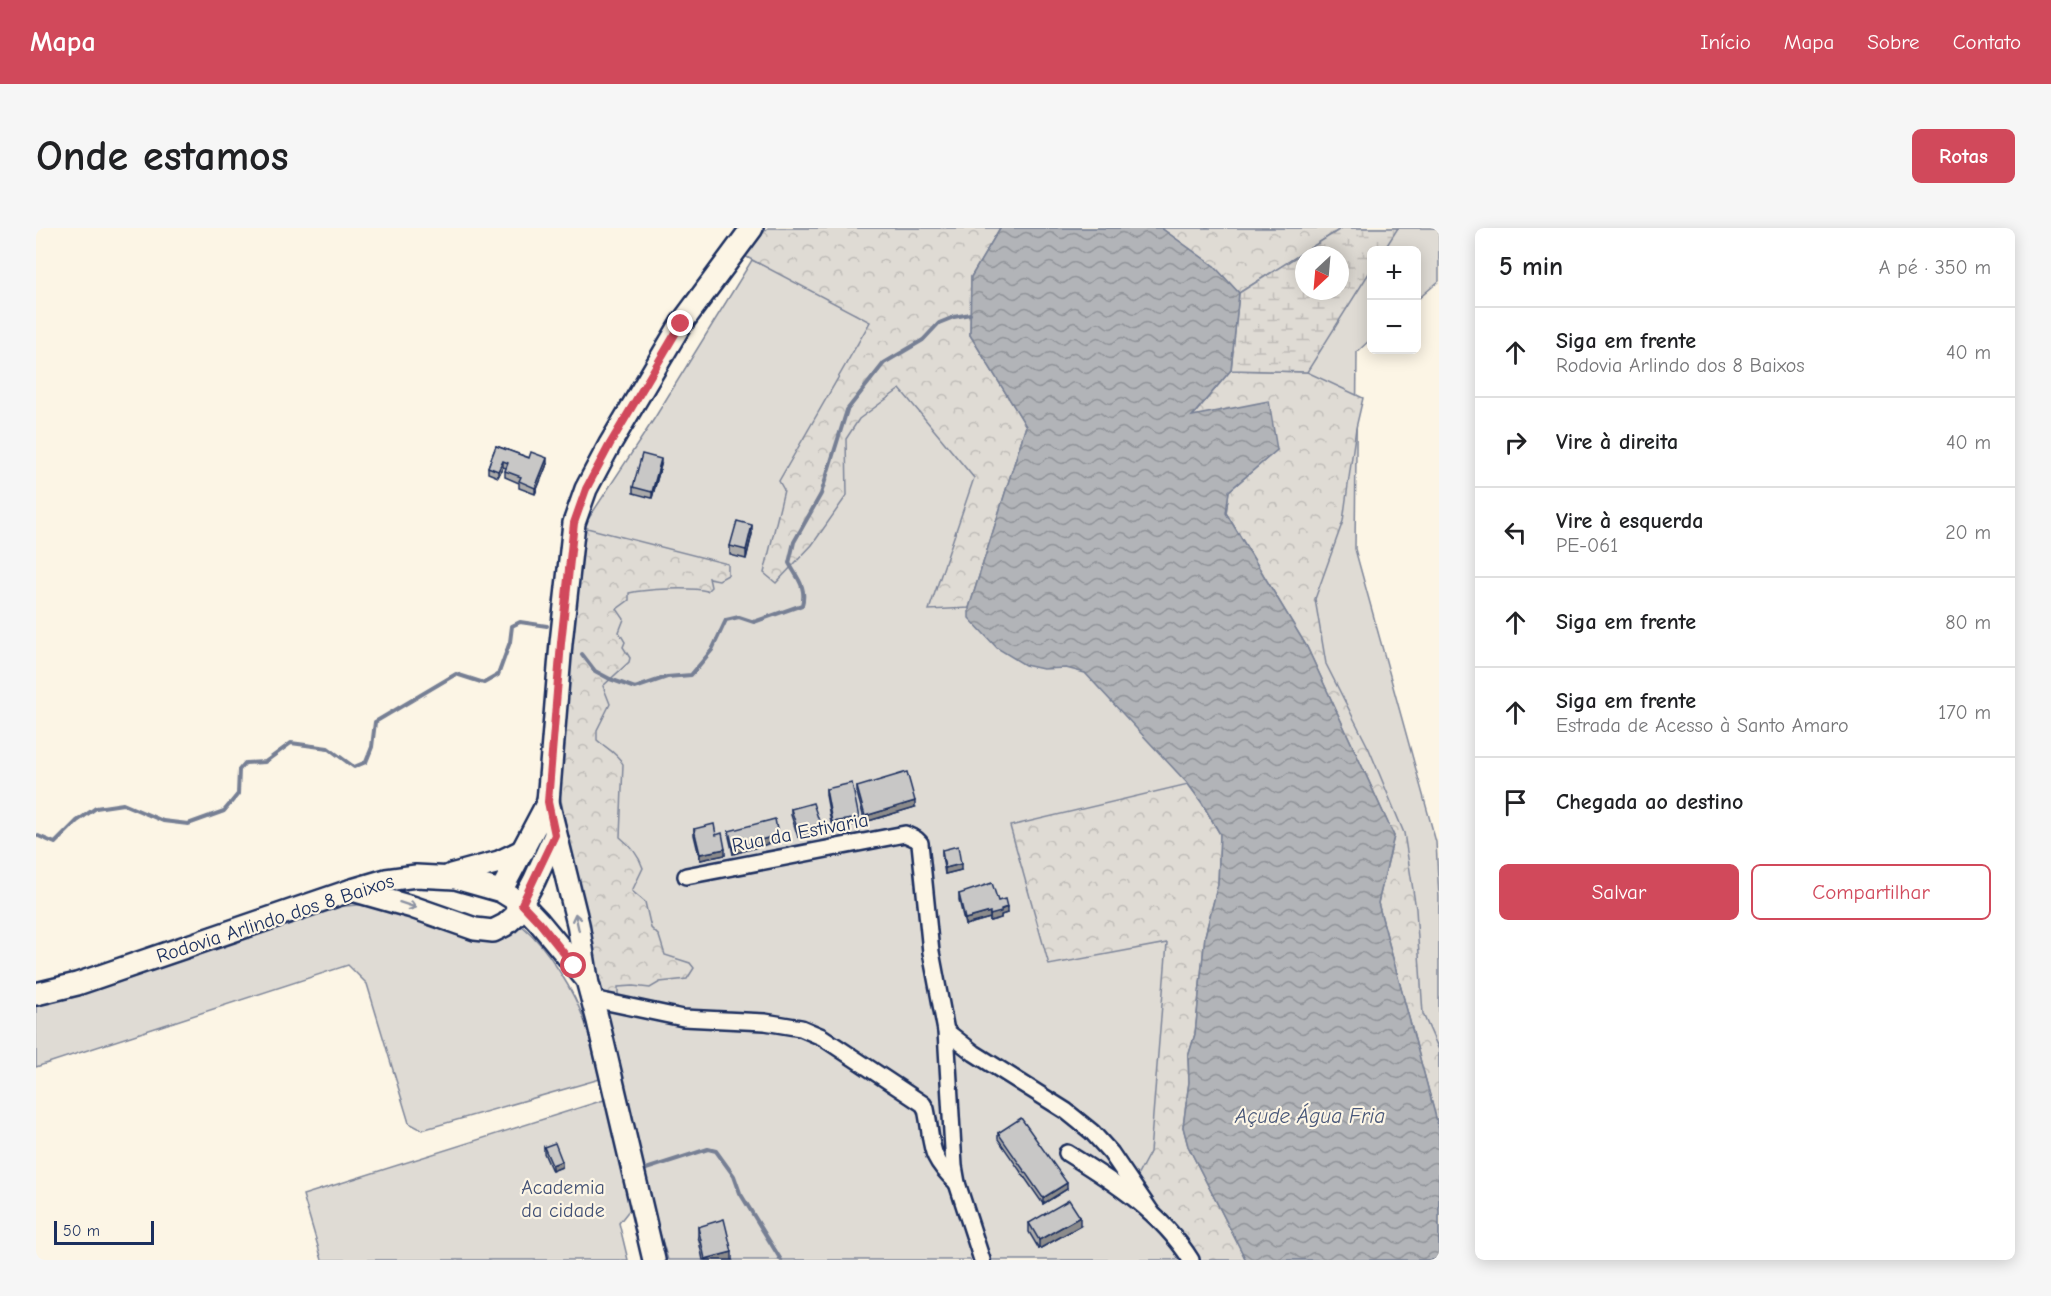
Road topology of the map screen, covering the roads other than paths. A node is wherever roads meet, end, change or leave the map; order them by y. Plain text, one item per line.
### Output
1 (752, 228) edge
2 (548, 802) junction
3 (555, 835) junction
4 (524, 850) junction
5 (686, 876) dead end
6 (445, 877) junction
7 (352, 890) junction
8 (501, 891) junction
9 (522, 904) junction
10 (590, 989) junction
11 (36, 994) edge
12 (946, 1031) junction
13 (1067, 1153) dead end
14 (957, 1183) junction
15 (1151, 1212) junction
16 (654, 1260) edge
17 (982, 1260) edge
18 (1191, 1260) edge

1 - 2 main road
2 - 3 main road
2 - 4 main road
3 - 9 main road
10 -> 3 main road
4 - 6 main road
4 - 8 main road
5 - 12 street, Rua da Estivaria
6 - 7 main road, Rodovia Arlindo dos 8 Baixos
6 - 8 main road, Rodovia Arlindo dos 8 Baixos
7 -> 9 main road
7 - 11 main road, Rodovia Arlindo dos 8 Baixos
8 - 9 main road, Rodovia Arlindo dos 8 Baixos
9 - 10 main road, Rodovia Arlindo dos 8 Baixos
10 - 14 street
10 - 16 main road, Rodovia Arlindo dos 8 Baixos
12 - 14 street
12 - 15 street
13 - 15 street
14 - 17 street
15 - 18 street

